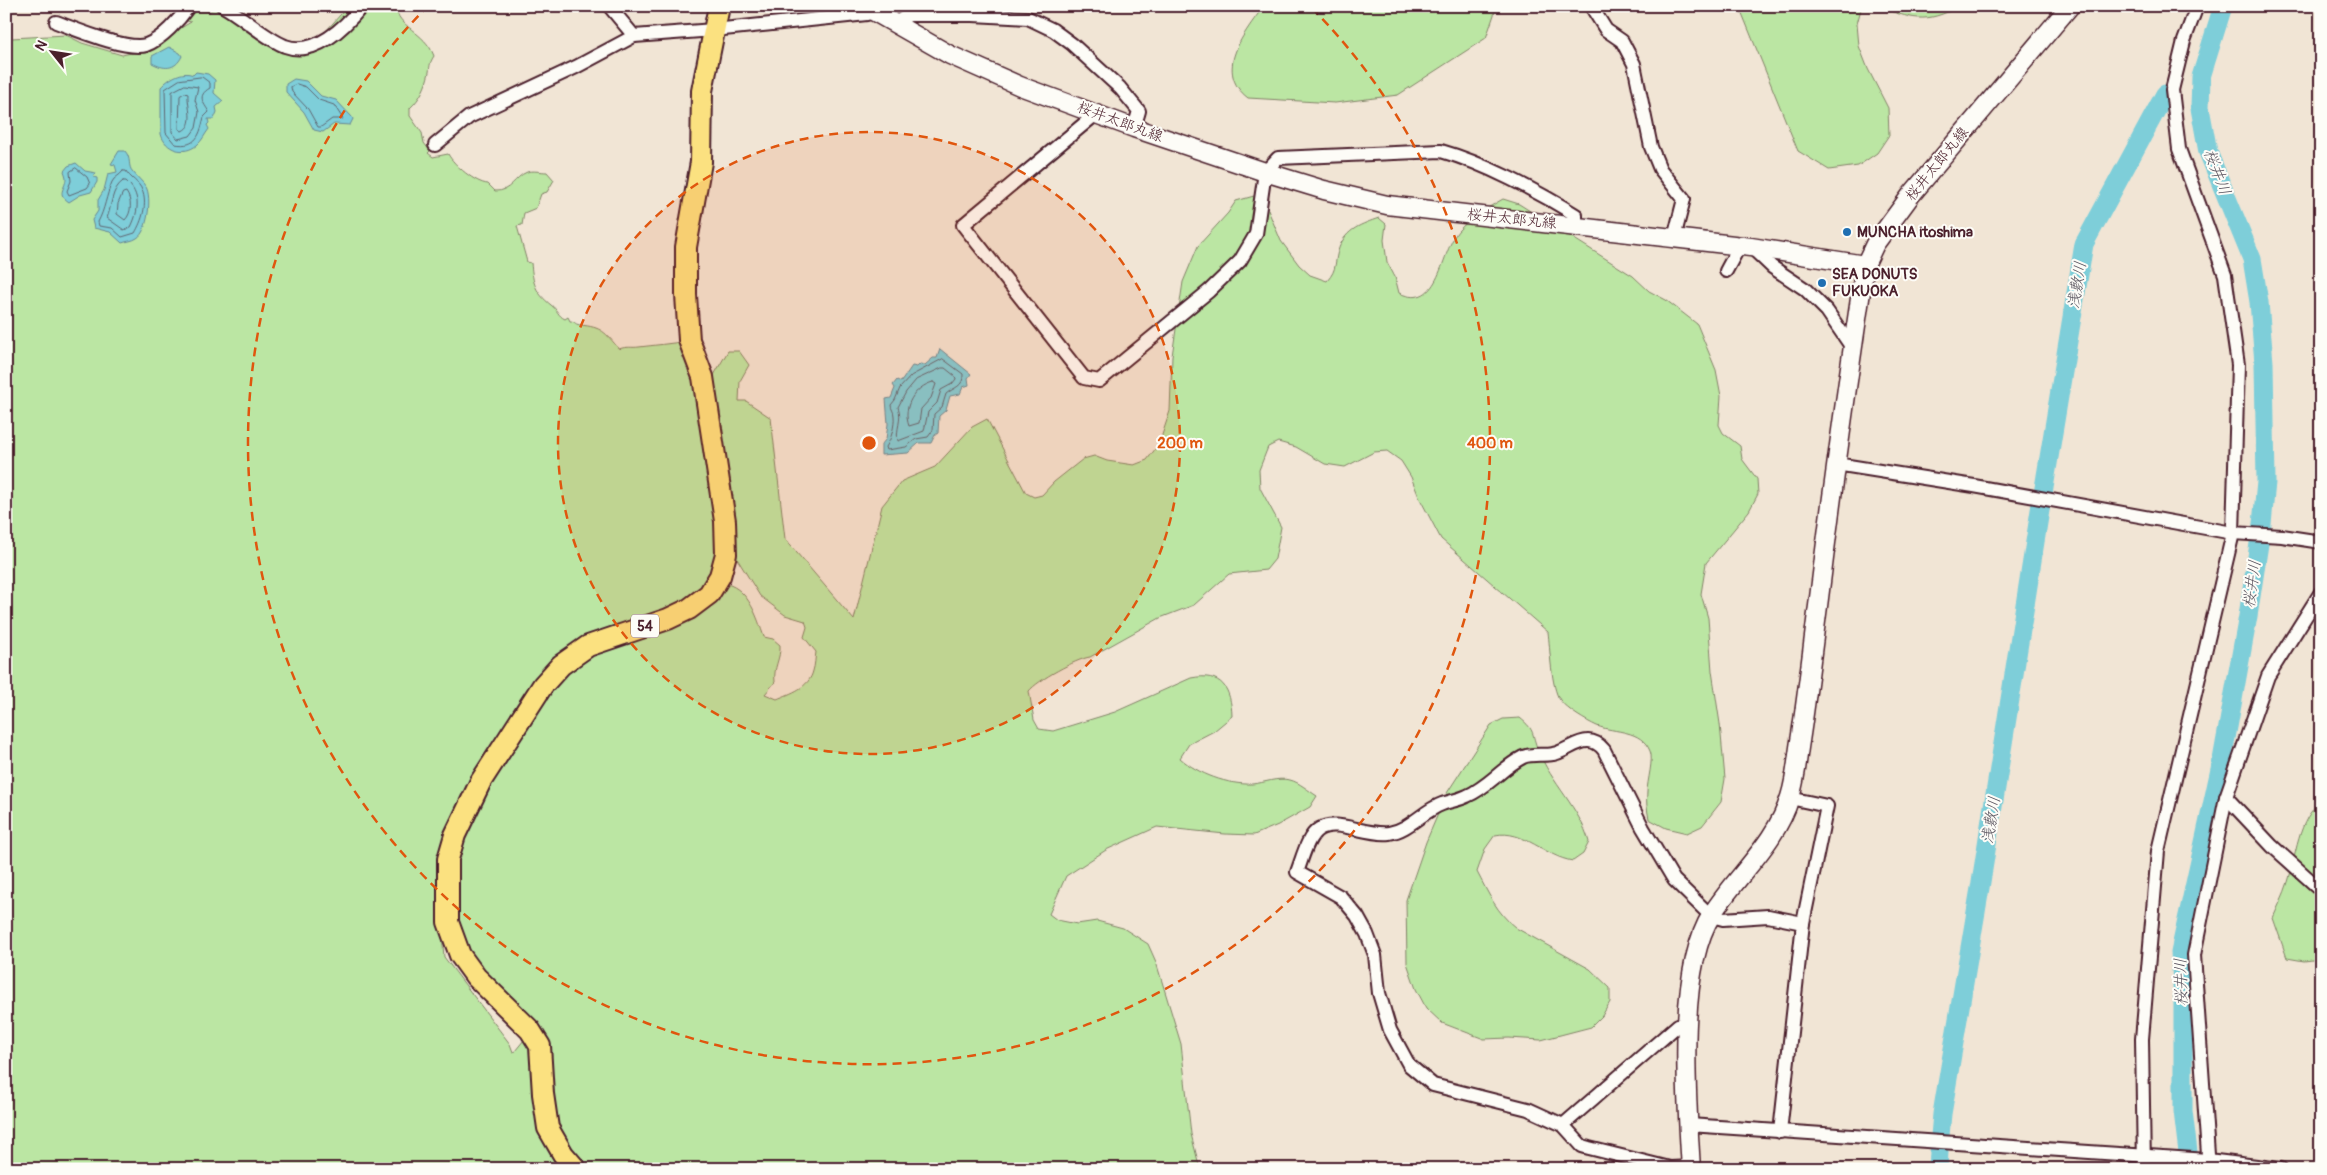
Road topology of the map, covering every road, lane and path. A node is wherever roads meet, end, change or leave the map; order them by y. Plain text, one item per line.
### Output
1 (189, 6) edge
2 (223, 6) edge
3 (362, 6) edge
4 (610, 6) edge
5 (719, 6) edge
6 (1591, 6) edge
7 (2070, 6) edge
8 (2197, 6) edge
9 (868, 8) edge
10 (56, 22) dead end
11 (894, 23) junction
12 (714, 30) junction
13 (634, 36) junction
14 (1096, 114) junction
15 (1134, 128) junction
16 (435, 144) dead end
17 (1264, 172) junction
18 (1576, 226) junction
19 (1674, 238) junction
20 (1745, 246) junction
21 (1865, 265) junction
22 (1726, 271) dead end
23 (1853, 348) junction
24 (1836, 464) junction
25 (2238, 533) junction
26 (2321, 542) edge
27 (2321, 592) edge
28 (2226, 797) junction
29 (1790, 798) junction
30 (2321, 890) edge
31 (1711, 916) junction
32 (1803, 923) junction
33 (1688, 1023) junction
34 (1563, 1125) junction
35 (1689, 1125) junction
36 (1780, 1132) junction
37 (2144, 1163) edge
38 (2208, 1165) edge
39 (1691, 1168) edge
40 (576, 1169) edge
41 (2281, 1169) edge

1 - 10 street
2 - 3 street
4 - 13 street
5 - 12 main road, 54
6 - 19 street
7 - 21 main road, 桜井太郎丸線
8 - 25 street
9 - 11 main road, 桜井太郎丸線
9 - 12 street
11 - 14 main road, 桜井太郎丸線
11 - 15 street
12 - 13 street
12 - 40 main road, 54
13 - 16 street
14 - 15 main road, 桜井太郎丸線
14 - 17 street
15 - 17 main road, 桜井太郎丸線
17 - 18 main road, 桜井太郎丸線
17 - 18 street
18 - 19 main road, 桜井太郎丸線
19 - 20 main road, 桜井太郎丸線
20 - 21 main road, 桜井太郎丸線
20 - 22 street
20 - 23 street
21 - 23 main road
23 - 24 main road
24 - 25 street
24 - 29 main road
25 - 26 street
25 - 37 street
27 - 28 street
28 - 30 street
28 - 38 street
29 - 31 main road
29 - 32 street
31 - 32 street
31 - 33 main road
31 - 34 street
32 - 36 street
33 - 34 street
33 - 35 main road
34 - 39 street
35 - 36 street
35 - 39 main road
36 - 37 street
37 - 38 street
38 - 41 street

